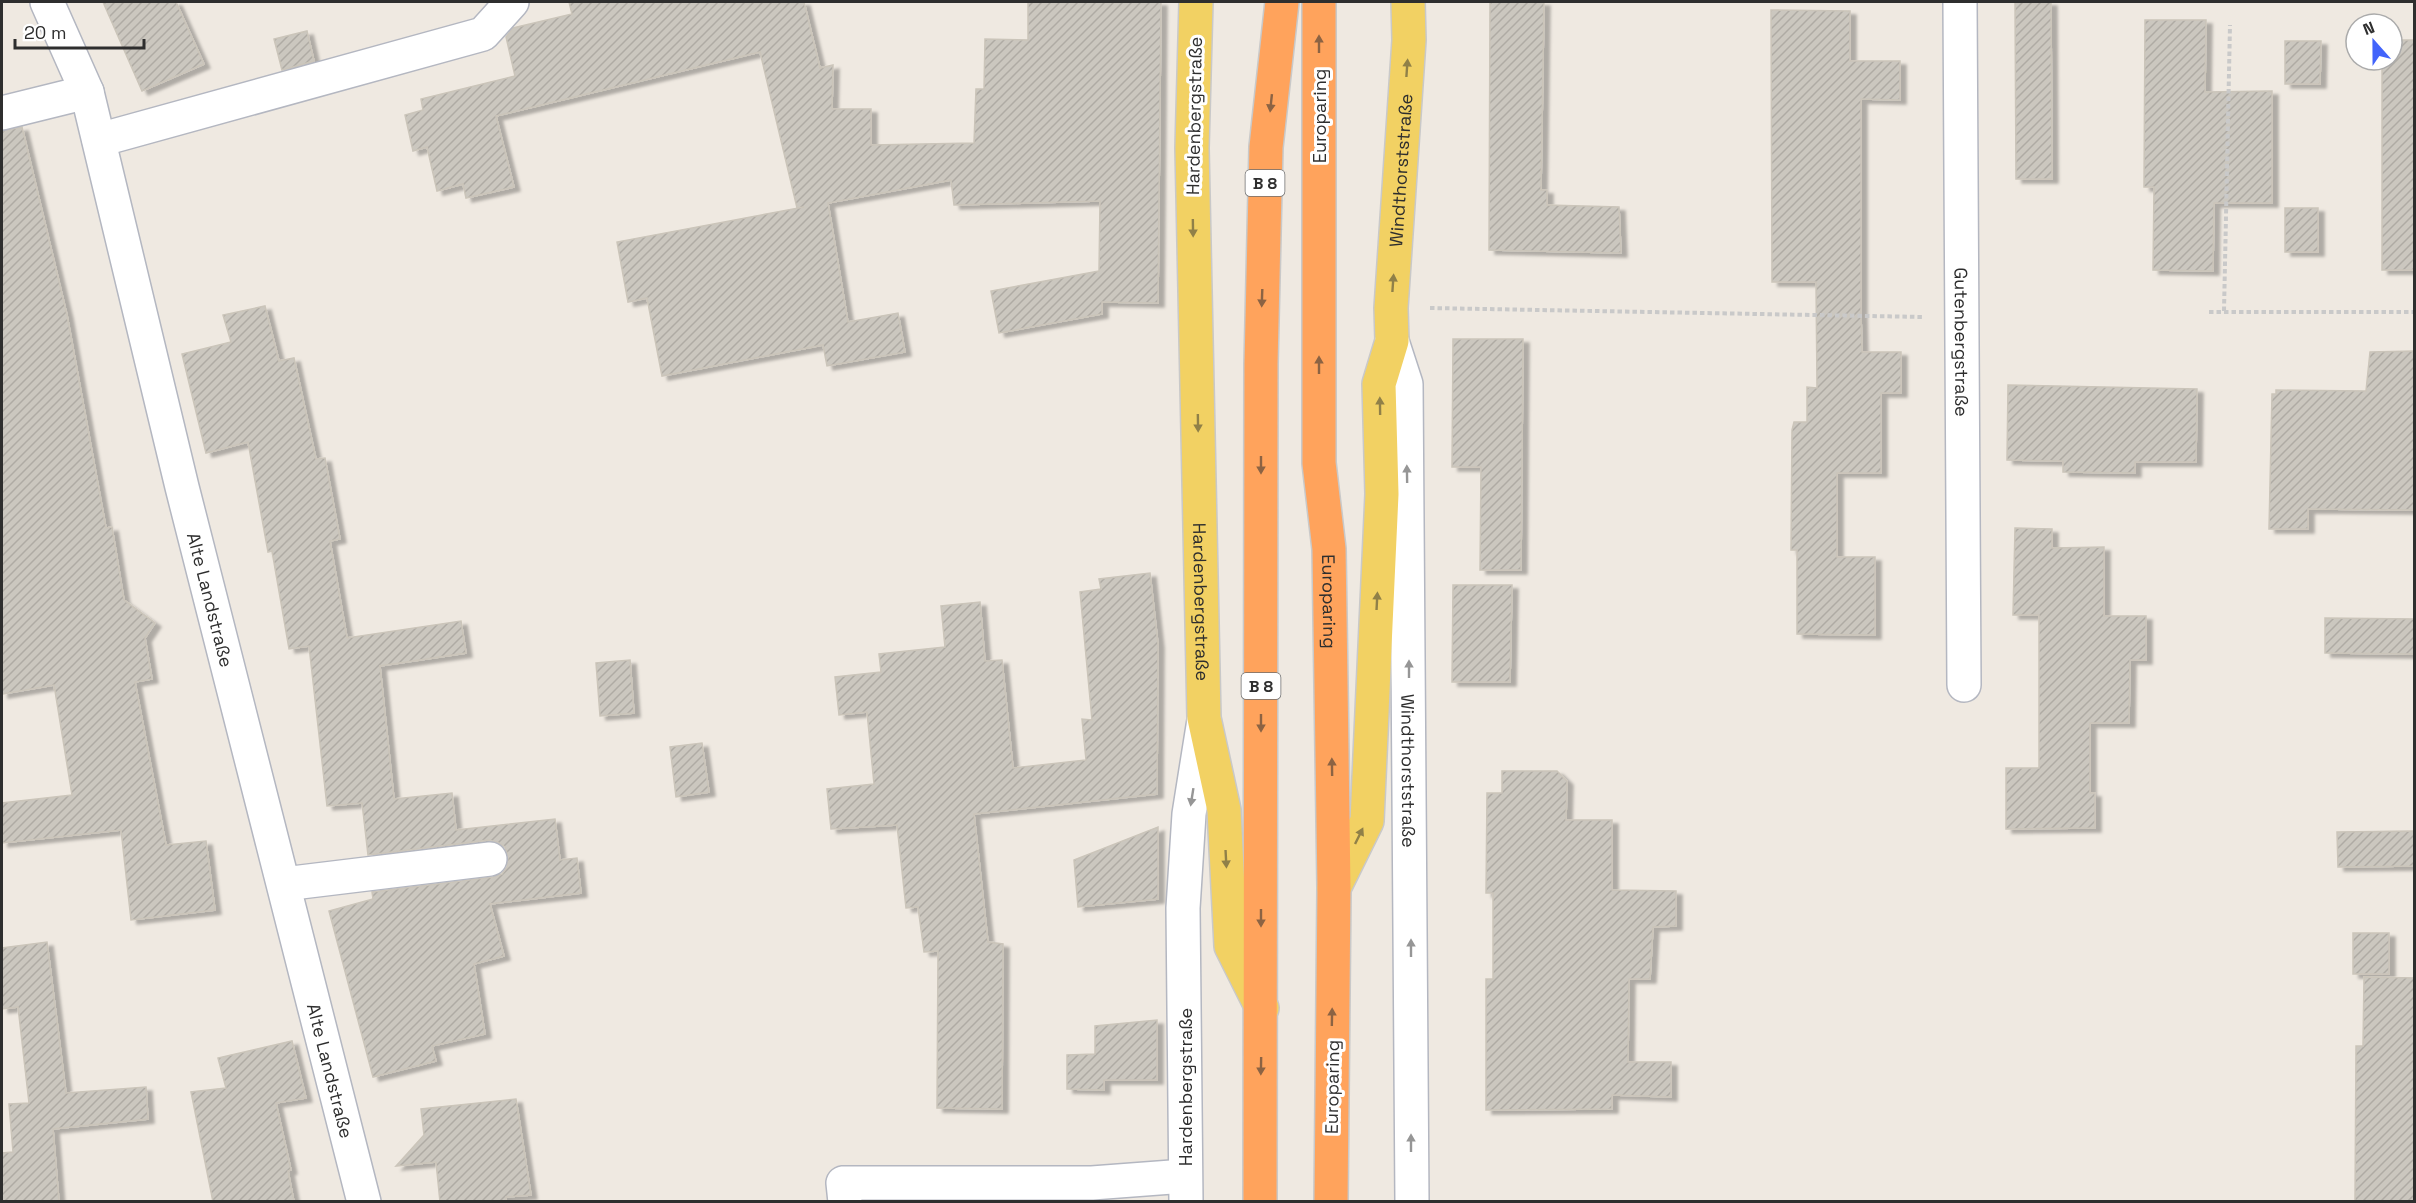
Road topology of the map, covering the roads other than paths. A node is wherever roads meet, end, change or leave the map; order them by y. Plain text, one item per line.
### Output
1 (47, 2) edge
2 (512, 2) edge
3 (1196, 2) edge
4 (1282, 2) edge
5 (1319, 2) edge
6 (1408, 2) edge
7 (1960, 2) edge
8 (87, 92) junction
9 (2, 113) edge
10 (99, 140) junction
11 (1392, 341) junction
12 (1964, 685) dead end
13 (1204, 718) junction
14 (490, 859) dead end
15 (284, 884) junction
16 (1334, 888) junction
17 (1262, 1008) junction
18 (1186, 1189) edge
19 (1092, 1192) edge
20 (364, 1202) edge
21 (845, 1202) edge
22 (1260, 1202) edge
23 (1331, 1202) edge
24 (1412, 1202) edge

1 - 8 street, Alte Landstraße
2 - 10 street
3 -> 13 main road, Hardenbergstraße
4 -> 17 highway, B 8
16 -> 5 highway, Europaring
11 -> 6 main road, Windthorststraße
7 - 12 street, Gutenbergstraße
8 - 9 street
8 - 10 street, Alte Landstraße
10 - 15 street, Alte Landstraße
16 -> 11 main road, Windthorststraße
24 -> 11 street, Windthorststraße
13 -> 17 main road
13 -> 18 street, Hardenbergstraße
14 - 15 street
15 - 20 street, Alte Landstraße
23 -> 16 highway, Europaring
17 -> 22 highway, B 8
18 - 19 street
19 - 21 street

